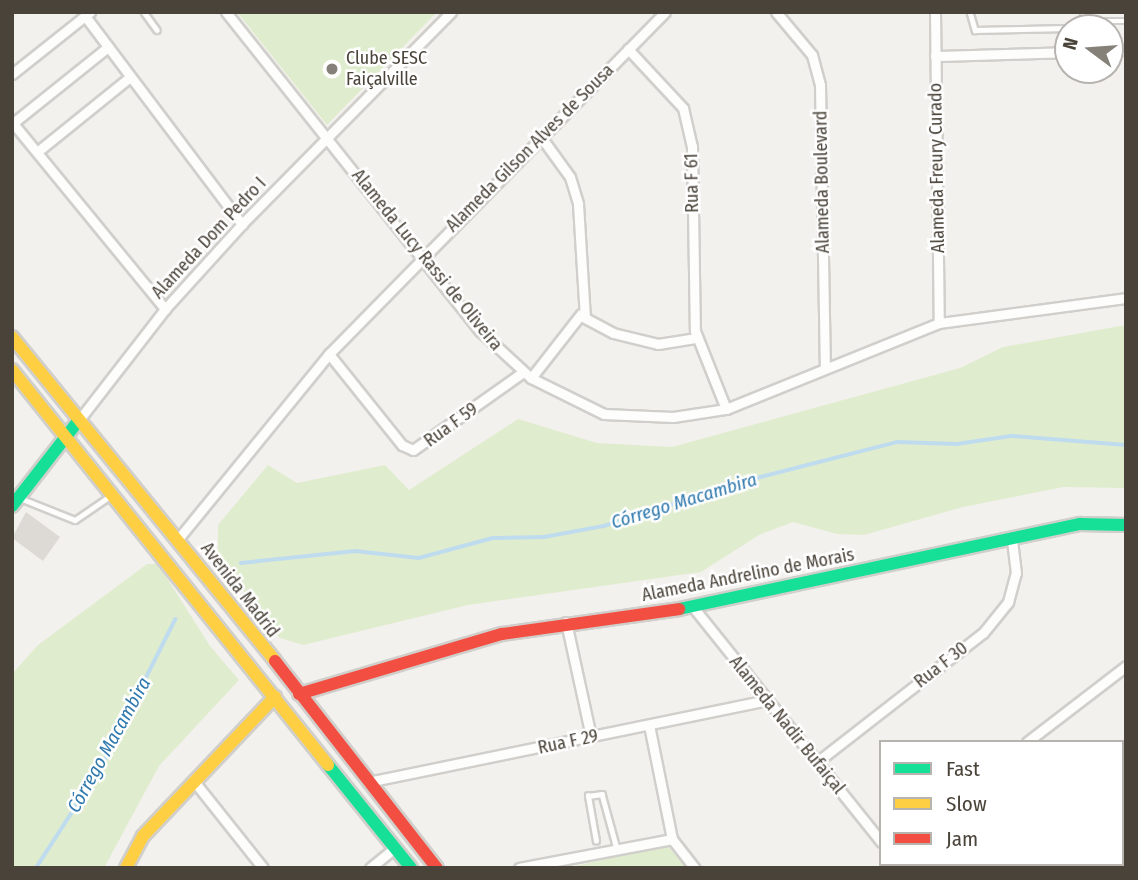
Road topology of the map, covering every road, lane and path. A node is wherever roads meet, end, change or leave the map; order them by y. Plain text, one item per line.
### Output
1 (144, 12) edge
2 (226, 12) edge
3 (452, 12) edge
4 (665, 12) edge
5 (776, 12) edge
6 (934, 12) edge
7 (970, 12) edge
8 (87, 14) edge
9 (1054, 28) edge
10 (157, 30) dead end
11 (108, 47) junction
12 (628, 49) junction
13 (1054, 52) edge
14 (935, 56) junction
15 (12, 74) edge
16 (130, 77) junction
17 (13, 122) edge
18 (541, 137) junction
19 (328, 139) junction
20 (37, 152) junction
21 (242, 224) junction
22 (422, 257) junction
23 (1126, 298) edge
24 (165, 309) junction
25 (581, 314) junction
26 (939, 323) junction
27 (12, 337) edge
28 (697, 338) junction
29 (329, 354) junction
30 (825, 365) junction
31 (12, 370) edge
32 (527, 375) junction
33 (726, 409) junction
34 (79, 420) junction
35 (65, 437) junction
36 (112, 495) junction
37 (15, 501) edge
38 (1126, 525) edge
39 (1012, 538) junction
40 (178, 539) junction
41 (693, 607) junction
42 (566, 622) junction
43 (1126, 666) edge
44 (299, 695) junction
45 (275, 697) junction
46 (767, 700) junction
47 (649, 725) junction
48 (591, 737) junction
49 (1030, 740) edge
50 (817, 762) junction
51 (193, 780) junction
52 (368, 782) junction
53 (672, 839) junction
54 (879, 840) edge
55 (596, 841) dead end
56 (395, 848) junction
57 (617, 849) junction
58 (126, 868) edge
59 (263, 868) edge
60 (370, 868) edge
61 (411, 868) edge
62 (437, 868) edge
63 (520, 868) edge
64 (695, 868) edge

1 - 10 lane
2 - 19 street, Alameda Lucy Rassi de Oliveira
3 - 19 street, Alameda Dom Pedro I
4 - 12 street, Alameda Gilson Alves de Sousa
5 - 30 street, Alameda Boulevard
6 - 14 street, Alameda Freury Curado
7 - 9 lane
8 - 11 street
8 - 15 street
11 - 16 street
11 - 17 street
12 - 18 street, Alameda Gilson Alves de Sousa
12 - 28 street, Rua F 61
13 - 14 street
14 - 26 street, Alameda Freury Curado
16 - 20 street
16 - 21 street
17 - 20 street
18 - 22 street, Alameda Gilson Alves de Sousa
18 - 25 street
19 - 21 street, Alameda Dom Pedro I
19 - 22 street, Alameda Lucy Rassi de Oliveira
20 - 24 street
21 - 24 street, Alameda Dom Pedro I
22 - 29 street, Alameda Gilson Alves de Sousa
22 - 32 street, Alameda Lucy Rassi de Oliveira
23 - 26 street, Alameda Lucy Rassi de Oliveira
24 - 34 street, Alameda Dom Pedro I
25 - 28 street
25 - 32 street
26 - 30 street, Alameda Lucy Rassi de Oliveira
27 - 34 main road, Avenida Madrid
28 - 33 street, Rua F 61
29 - 32 street, Rua F 59
29 - 40 street, Alameda Gilson Alves de Sousa
30 - 33 street, Alameda Lucy Rassi de Oliveira
31 - 35 main road
32 - 33 street, Alameda Lucy Rassi de Oliveira
34 - 35 main road, Alameda Dom Pedro I
34 - 40 main road, Avenida Madrid
35 - 36 main road
35 - 37 main road, Alameda Dom Pedro I
36 - 37 lane
36 - 45 main road
38 - 39 main road, Alameda Andrelino de Morais
39 - 41 main road, Alameda Andrelino de Morais
39 - 50 street, Rua F 30
40 - 44 main road, Avenida Madrid
41 - 42 main road, Alameda Andrelino de Morais
41 - 46 street, Alameda Nadir Bufaiçal
42 - 44 main road, Alameda Andrelino de Morais
42 - 48 street
43 - 49 street
44 - 52 main road, Avenida Madrid
45 - 51 main road
45 - 56 main road
46 - 47 street, Rua F 29
46 - 50 street, Alameda Nadir Bufaiçal
47 - 48 street, Rua F 29
47 - 53 street
48 - 52 street, Rua F 29
50 - 54 street, Alameda Nadir Bufaiçal
51 - 58 main road
51 - 59 street
52 - 62 main road, Avenida Madrid
53 - 57 street
53 - 64 street
55 - 57 lane
56 - 60 street
56 - 61 main road
57 - 63 street

